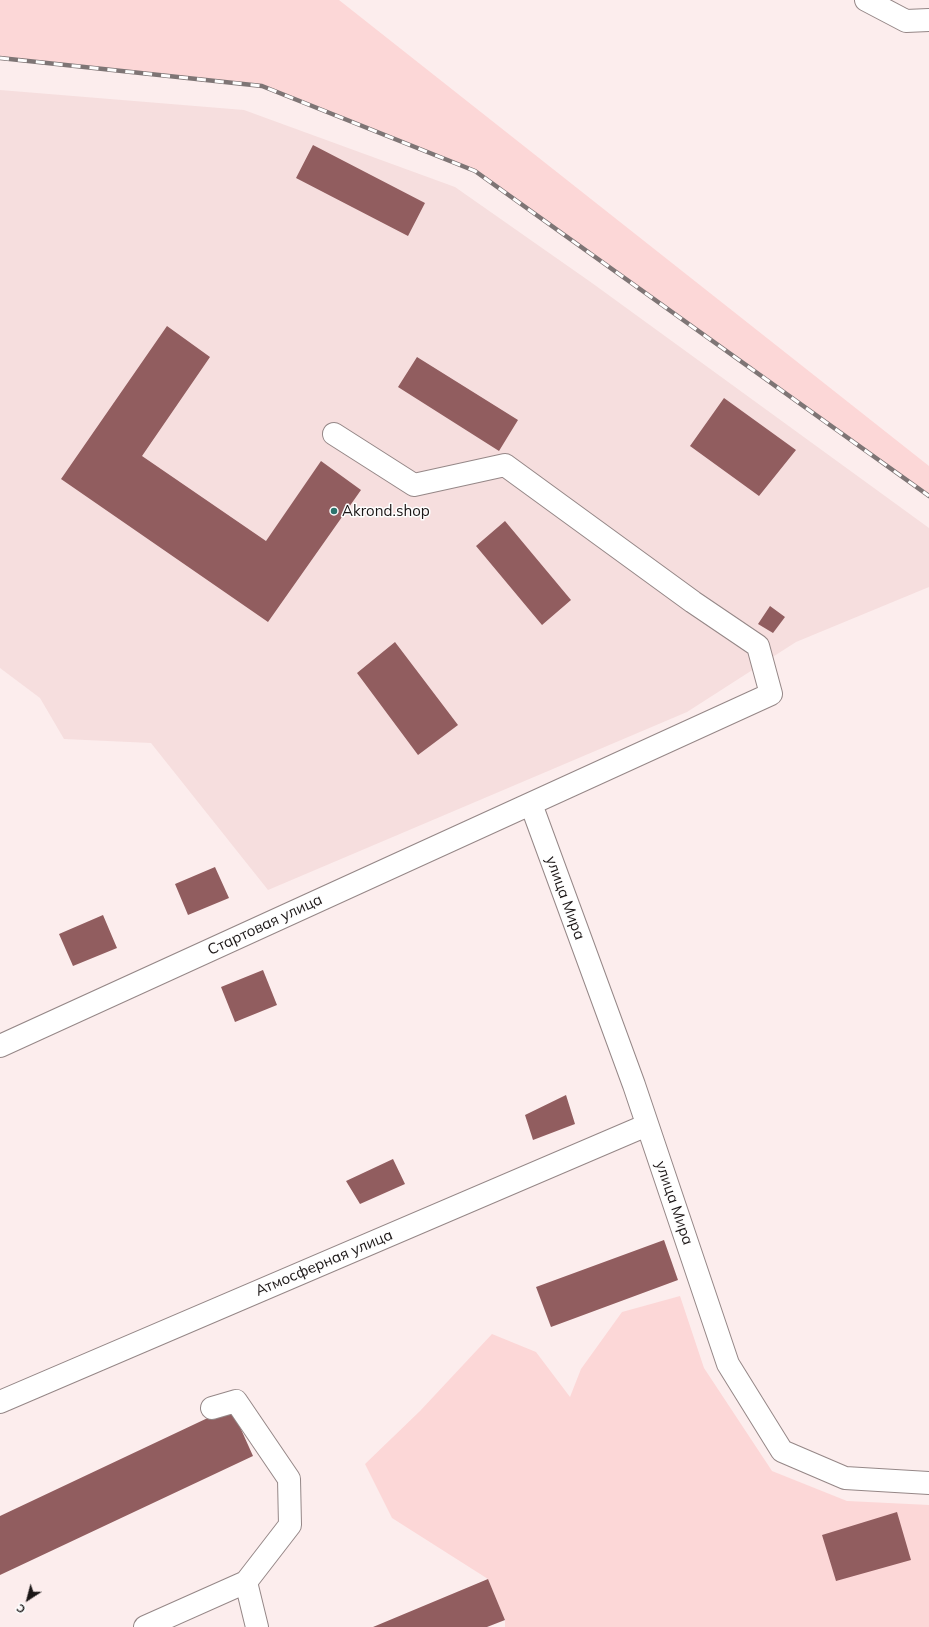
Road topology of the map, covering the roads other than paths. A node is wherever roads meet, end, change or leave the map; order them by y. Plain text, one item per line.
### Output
1 (866, 0) edge
2 (929, 20) edge
3 (334, 434) dead end
4 (531, 804) junction
5 (0, 1046) edge
6 (647, 1125) junction
7 (0, 1402) edge
8 (212, 1408) dead end
9 (929, 1483) edge
10 (246, 1582) junction
11 (145, 1627) edge
12 (257, 1627) edge

1 - 2 street
3 - 4 street, Стартовая улица
4 - 5 street, Стартовая улица
4 - 6 street, улица Мира
6 - 7 street, Атмосферная улица
6 - 9 street, улица Мира
8 - 10 street
10 - 11 street
10 - 12 street

